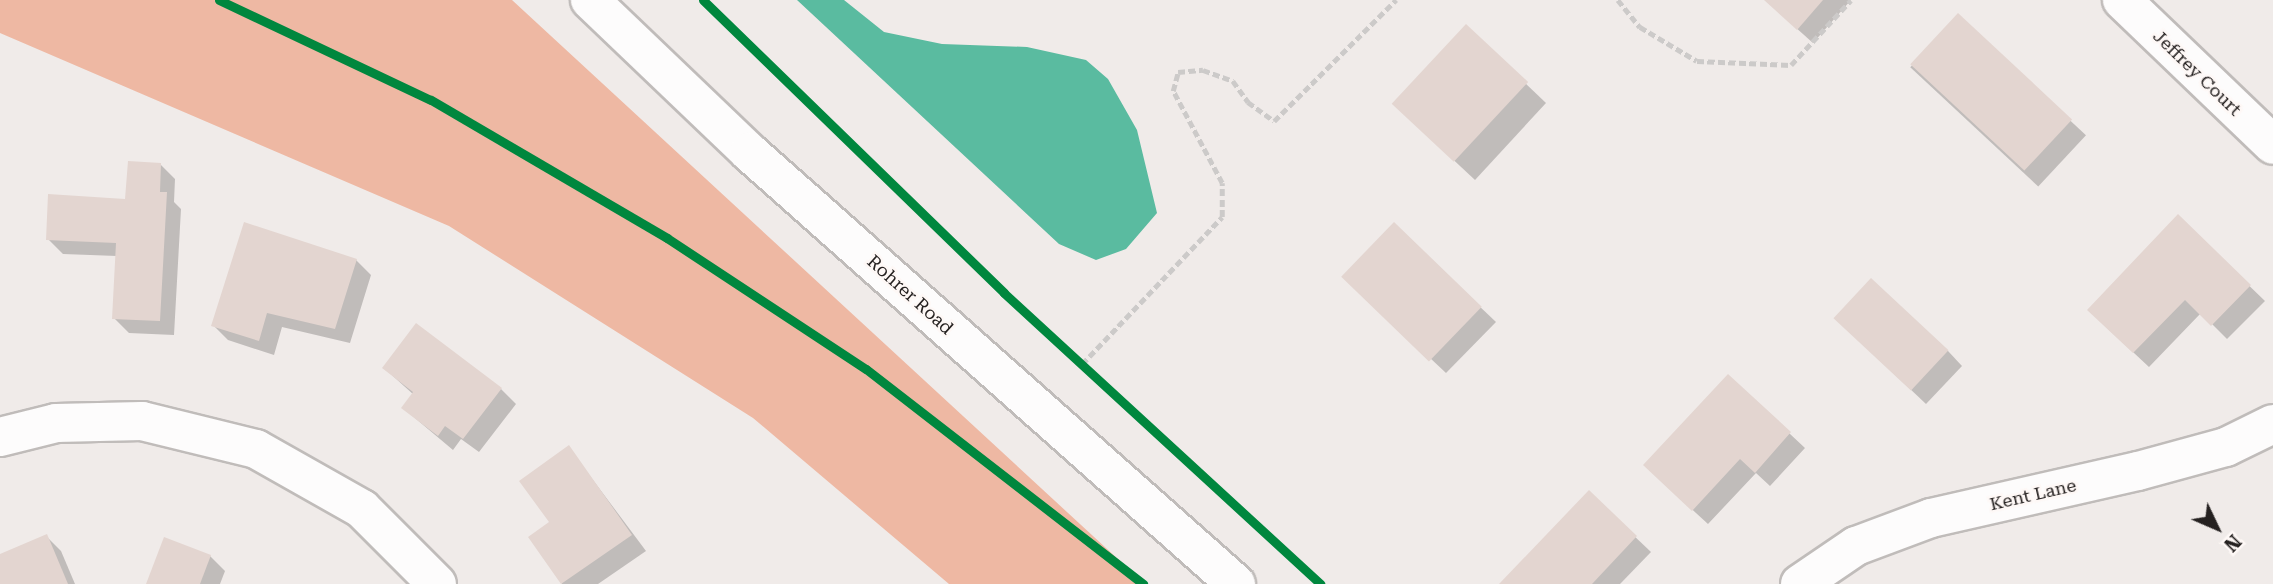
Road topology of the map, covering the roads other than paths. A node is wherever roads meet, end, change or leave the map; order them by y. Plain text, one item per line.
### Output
1 (590, 0) edge
2 (2122, 0) edge
3 (2273, 145) edge
4 (2273, 424) edge
5 (0, 436) edge
6 (437, 584) edge
7 (1236, 584) edge
8 (1800, 584) edge

1 - 7 street, Rohrer Road
2 - 3 street, Jeffrey Court
4 - 8 street, Kent Lane
5 - 6 street

